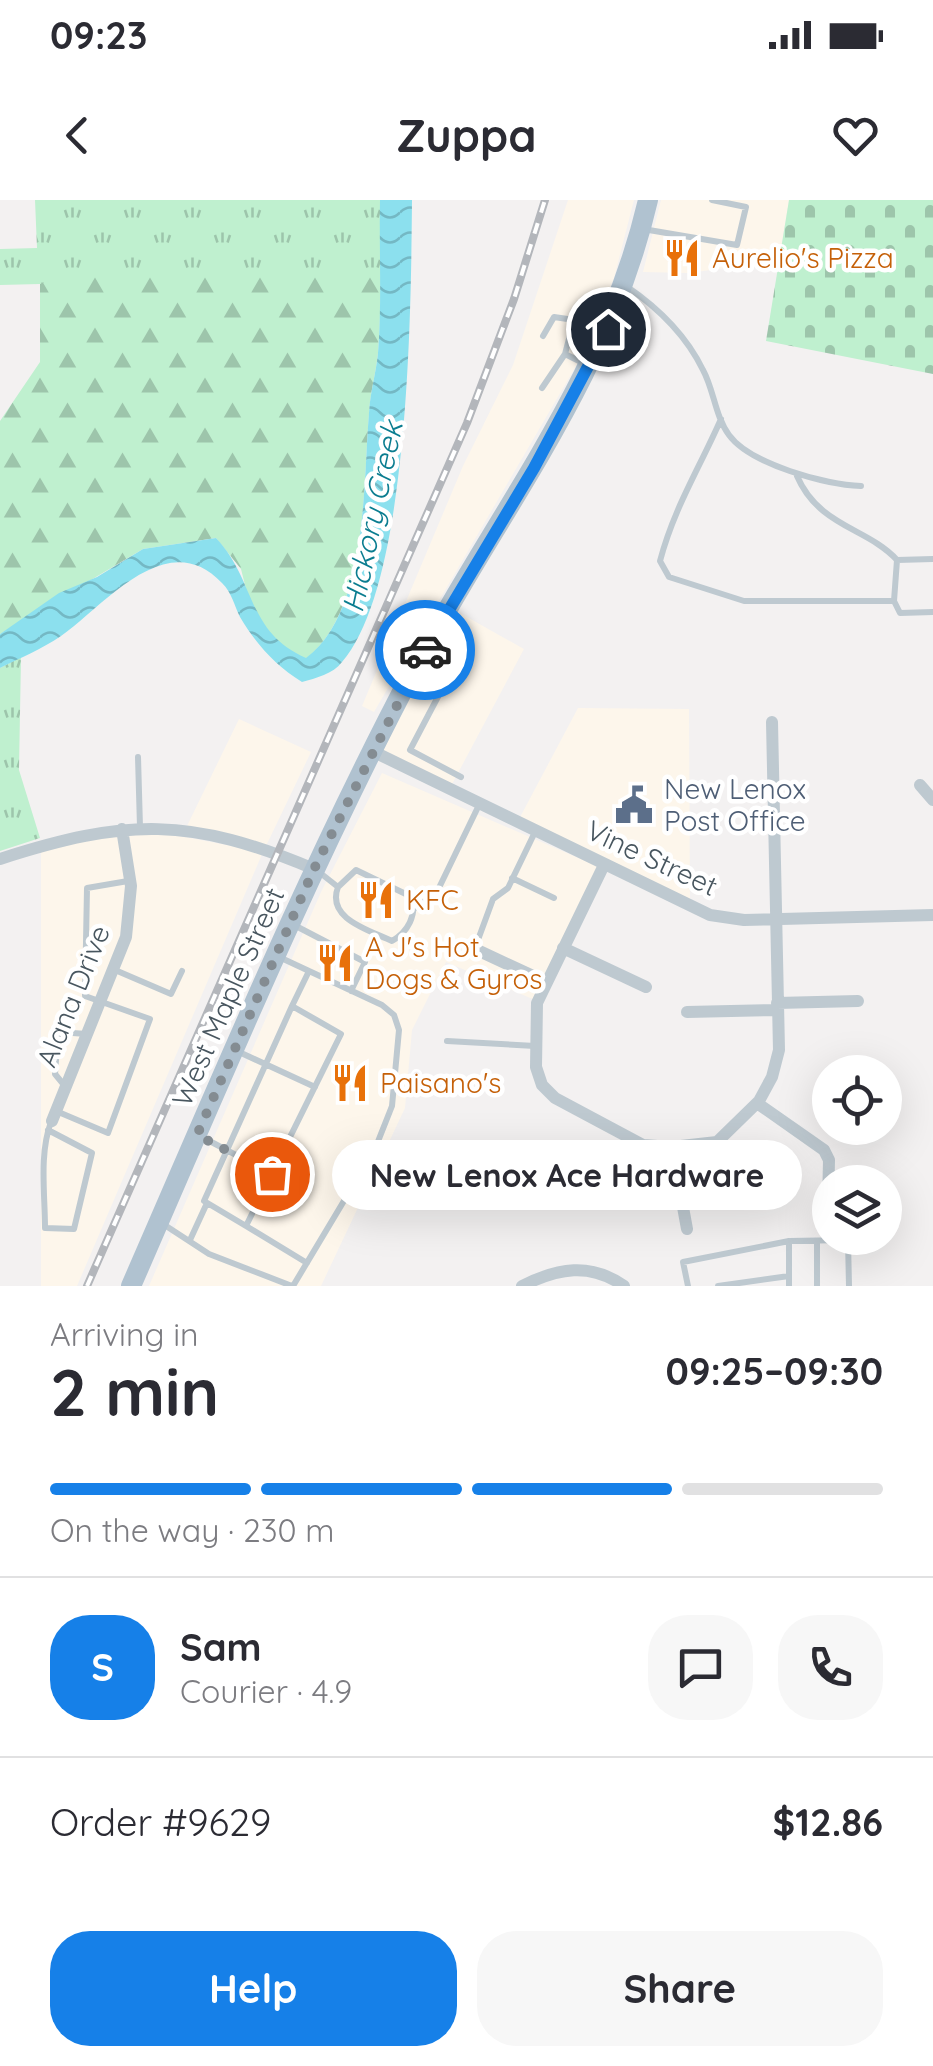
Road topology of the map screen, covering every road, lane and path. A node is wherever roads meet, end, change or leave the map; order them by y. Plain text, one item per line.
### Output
1 (647, 200) edge
2 (712, 200) edge
3 (642, 228) junction
4 (624, 285) junction
5 (542, 336) dead end
6 (564, 354) junction
7 (591, 366) junction
8 (542, 388) dead end
9 (721, 420) junction
10 (797, 475) junction
11 (862, 486) dead end
12 (933, 559) edge
13 (897, 560) junction
14 (894, 600) junction
15 (933, 612) edge
16 (435, 632) junction
17 (410, 677) junction
18 (440, 694) junction
19 (772, 722) dead end
20 (372, 751) junction
21 (138, 757) dead end
22 (460, 777) dead end
23 (920, 785) dead end
24 (933, 800) edge
25 (480, 805) junction
26 (140, 827) junction
27 (122, 829) junction
28 (535, 832) junction
29 (0, 860) edge
30 (604, 865) junction
31 (314, 869) junction
32 (512, 878) junction
33 (130, 880) junction
34 (338, 887) junction
35 (554, 898) dead end
36 (415, 908) junction
37 (933, 915) edge
38 (777, 918) junction
39 (291, 924) junction
40 (563, 948) junction
41 (475, 949) joint
42 (277, 956) junction
43 (114, 970) junction
44 (182, 971) dead end
45 (309, 971) junction
46 (546, 982) junction
47 (646, 986) dead end
48 (351, 991) junction
49 (102, 1000) junction
50 (858, 1001) dead end
51 (292, 1006) junction
52 (778, 1006) junction
53 (687, 1012) dead end
54 (90, 1034) junction
55 (448, 1041) dead end
56 (536, 1046) junction
57 (235, 1050) junction
58 (266, 1064) junction
59 (64, 1085) junction
60 (315, 1087) junction
61 (757, 1103) junction
62 (51, 1121) junction
63 (197, 1135) junction
64 (672, 1147) junction
65 (227, 1150) junction
66 (829, 1165) edge
67 (272, 1174) junction
68 (208, 1203) junction
69 (159, 1222) junction
70 (246, 1226) junction
71 (687, 1229) dead end
72 (190, 1240) junction
73 (789, 1241) junction
74 (812, 1241) edge
75 (817, 1255) edge
76 (848, 1255) edge
77 (307, 1263) junction
78 (789, 1276) junction
79 (552, 1280) edge
80 (130, 1286) edge
81 (292, 1286) edge
82 (522, 1286) edge
83 (624, 1286) edge
84 (688, 1286) edge
85 (721, 1286) edge
86 (789, 1286) edge
87 (817, 1286) edge
88 (848, 1286) edge

1 - 3 main road, West Maple Street
2 - 3 lane
3 - 4 main road, West Maple Street
4 - 7 main road, West Maple Street
4 - 9 lane
5 - 6 lane
6 - 7 lane
6 - 8 lane
7 - 16 main road, West Maple Street
9 - 10 lane
9 - 14 lane
10 - 11 lane
10 - 13 lane
12 - 13 lane
13 - 14 lane
14 - 15 lane
16 - 17 main road, West Maple Street
16 - 18 lane
17 - 18 lane
17 - 20 main road, West Maple Street
18 - 22 lane
19 - 38 street
20 - 25 street, Vine Street
20 - 31 main road, West Maple Street
21 - 26 lane
23 - 24 street
25 - 28 street, Vine Street
25 - 36 lane
26 - 27 street
26 - 31 street
27 - 29 street
27 - 33 street, Alana Drive
28 - 30 street, Vine Street
28 - 32 lane
30 - 38 street, Vine Street
30 - 40 street
31 - 34 lane
31 - 39 main road, West Maple Street
32 - 35 lane
32 - 41 lane
33 - 43 street, Alana Drive
33 - 49 lane
34 - 36 lane
34 - 36 lane
37 - 38 street, Vine Street
38 - 52 street
39 - 42 main road, West Maple Street
39 - 48 lane
40 - 46 street
40 - 47 street
41 - 46 street
42 - 45 lane
42 - 57 main road, West Maple Street
43 - 44 lane
43 - 49 street, Alana Drive
45 - 48 lane
45 - 51 lane
46 - 56 street
48 - 77 lane
49 - 54 street, Alana Drive
49 - 62 lane
50 - 52 street
51 - 58 lane
51 - 60 lane
52 - 53 street
52 - 61 street
54 - 59 street, Alana Drive
54 - 59 lane
55 - 56 lane
56 - 64 street
57 - 58 lane
57 - 63 main road, West Maple Street
58 - 60 lane
58 - 65 lane
59 - 62 street, Alana Drive
60 - 67 lane
61 - 64 street
61 - 66 street
62 - 62 lane
63 - 65 lane
63 - 69 main road, West Maple Street
64 - 71 street
65 - 67 lane
65 - 68 lane
67 - 70 lane
68 - 70 lane
68 - 72 lane
69 - 72 lane
69 - 80 main road, West Maple Street
70 - 77 lane
72 - 81 lane
73 - 74 lane
73 - 78 lane
73 - 84 lane
75 - 87 lane
76 - 88 lane
77 - 81 lane
78 - 85 lane
78 - 86 lane
79 - 82 street
79 - 83 street

